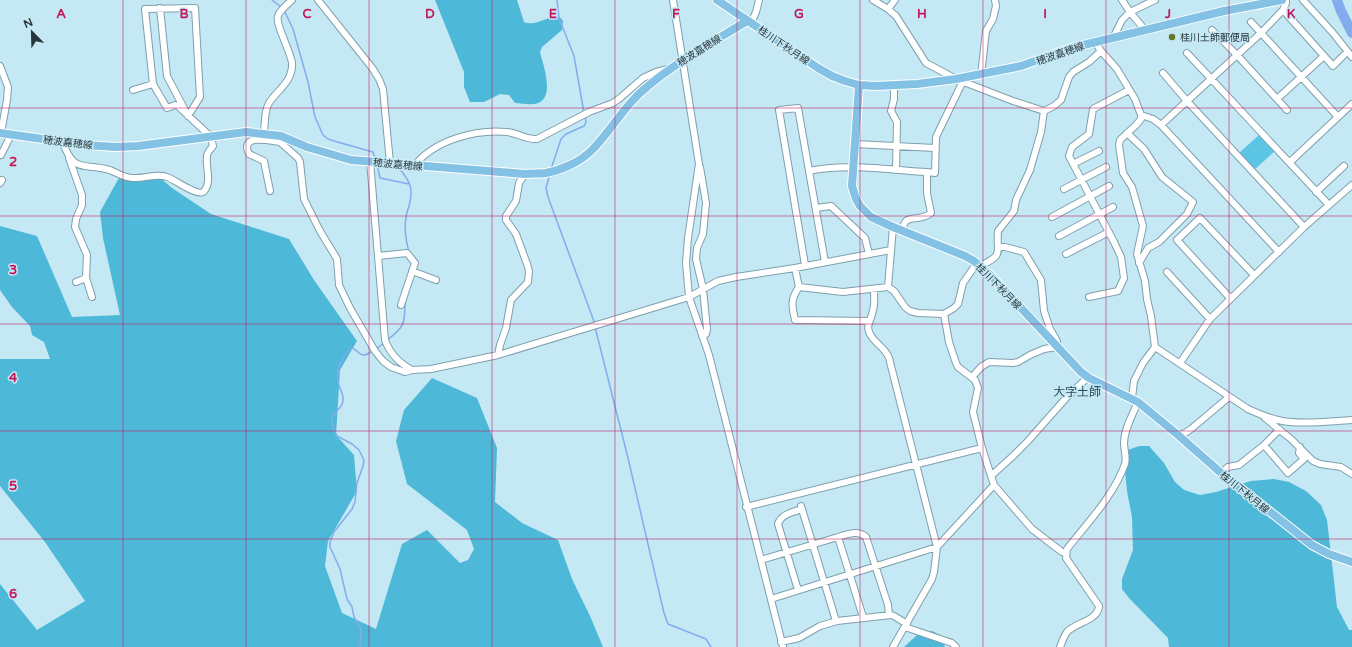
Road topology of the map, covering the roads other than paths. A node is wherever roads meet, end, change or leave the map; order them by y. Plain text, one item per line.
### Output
1 (292, 0) edge
2 (318, 0) edge
3 (673, 0) edge
4 (717, 0) edge
5 (759, 0) edge
6 (873, 0) edge
7 (895, 0) edge
8 (995, 0) edge
9 (1122, 0) edge
10 (1155, 0) edge
11 (1282, 0) edge
12 (1286, 0) edge
13 (1303, 0) edge
14 (160, 8) junction
15 (888, 9) junction
16 (1283, 10) junction
17 (1130, 12) junction
18 (749, 22) junction
19 (1250, 22) dead end
20 (1145, 30) junction
21 (1212, 30) dead end
22 (1260, 32) junction
23 (1113, 38) junction
24 (1095, 42) junction
25 (1101, 51) junction
26 (1187, 53) dead end
27 (1237, 55) junction
28 (1350, 55) edge
29 (1324, 56) junction
30 (683, 60) junction
31 (0, 66) edge
32 (668, 69) junction
33 (1163, 73) dead end
34 (981, 75) junction
35 (1302, 77) junction
36 (1211, 78) junction
37 (960, 80) junction
38 (153, 84) junction
39 (859, 85) junction
40 (894, 86) junction
41 (133, 90) dead end
42 (1129, 90) junction
43 (1277, 99) junction
44 (1187, 101) junction
45 (1352, 104) edge
46 (1287, 110) dead end
47 (1044, 111) junction
48 (1141, 115) junction
49 (188, 116) junction
50 (1338, 117) junction
51 (1161, 125) junction
52 (0, 132) edge
53 (264, 133) junction
54 (1128, 133) junction
55 (11, 135) junction
56 (211, 136) junction
57 (280, 139) junction
58 (62, 141) junction
59 (855, 144) junction
60 (897, 146) junction
61 (935, 148) junction
62 (1099, 151) dead end
63 (1, 155) dead end
64 (67, 155) junction
65 (370, 161) junction
66 (1290, 162) junction
67 (390, 163) junction
68 (699, 164) junction
69 (1073, 164) junction
70 (415, 165) junction
71 (1344, 166) dead end
72 (854, 167) junction
73 (1106, 167) dead end
74 (896, 170) junction
75 (809, 171) junction
76 (927, 172) junction
77 (525, 174) junction
78 (1082, 180) junction
79 (1352, 185) edge
80 (1110, 186) dead end
81 (1064, 189) dead end
82 (270, 191) dead end
83 (1316, 192) junction
84 (1090, 197) junction
85 (1329, 205) junction
86 (816, 208) junction
87 (1113, 208) dead end
88 (1191, 209) junction
89 (1100, 214) junction
90 (1052, 217) dead end
91 (1200, 218) junction
92 (892, 228) junction
93 (1304, 228) junction
94 (901, 230) junction
95 (1109, 232) junction
96 (1169, 233) junction
97 (1059, 236) dead end
98 (1176, 240) junction
99 (998, 247) junction
100 (891, 250) junction
101 (1279, 252) junction
102 (869, 254) junction
103 (1066, 254) dead end
104 (378, 256) junction
105 (825, 262) junction
106 (1138, 262) junction
107 (978, 264) junction
108 (805, 265) junction
109 (794, 268) junction
110 (412, 271) junction
111 (1166, 272) dead end
112 (1254, 275) junction
113 (86, 278) junction
114 (436, 280) dead end
115 (76, 282) dead end
116 (888, 286) junction
117 (798, 287) junction
118 (874, 288) junction
119 (703, 289) junction
120 (1090, 296) dead end
121 (92, 297) dead end
122 (689, 297) junction
123 (1230, 298) junction
124 (401, 305) dead end
125 (944, 314) junction
126 (1210, 319) junction
127 (869, 321) junction
128 (702, 336) junction
129 (1058, 347) junction
130 (1154, 347) junction
131 (498, 355) junction
132 (1180, 363) junction
133 (412, 370) junction
134 (1087, 376) junction
135 (972, 377) junction
136 (1229, 397) junction
137 (1135, 400) junction
138 (1263, 416) junction
139 (1352, 420) edge
140 (1279, 429) junction
141 (1178, 435) junction
142 (1264, 445) junction
143 (1300, 447) junction
144 (982, 448) junction
145 (915, 464) junction
146 (1221, 473) junction
147 (1352, 474) edge
148 (991, 476) junction
149 (994, 485) junction
150 (746, 507) junction
151 (838, 537) junction
152 (813, 545) junction
153 (936, 547) junction
154 (787, 553) junction
155 (1066, 553) junction
156 (761, 560) junction
157 (1352, 562) edge
158 (875, 566) junction
159 (850, 574) junction
160 (824, 582) junction
161 (798, 590) junction
162 (771, 599) junction
163 (889, 615) junction
164 (863, 617) junction
165 (836, 621) junction
166 (906, 626) junction
167 (782, 644) edge
168 (893, 647) edge
169 (956, 647) edge
170 (1060, 647) edge

1 - 53 street
2 - 67 street
3 - 30 street
4 - 18 main road, 桂川下秋月線
5 - 18 street
6 - 15 street
7 - 15 street
8 - 34 street
9 - 17 street
10 - 17 street
11 - 20 main road, 穂波嘉穂線
12 - 16 street
13 - 28 street
14 - 38 street
14 - 49 street
14 - 49 street
15 - 37 street
16 - 22 street
16 - 29 street
17 - 20 street
17 - 23 street
18 - 30 main road, 穂波嘉穂線
18 - 39 main road, 桂川下秋月線
19 - 22 street
20 - 23 main road, 穂波嘉穂線
21 - 27 street
22 - 27 street
22 - 35 street
23 - 24 main road, 穂波嘉穂線
24 - 25 street
24 - 34 main road, 穂波嘉穂線
25 - 42 street
25 - 47 street
26 - 36 street
27 - 36 street
27 - 43 street
28 - 29 street
29 - 35 street
30 - 32 main road, 穂波嘉穂線
30 - 68 street
31 - 52 street
32 - 70 street
32 - 77 main road, 穂波嘉穂線
33 - 44 street
34 - 37 main road, 穂波嘉穂線
35 - 43 street
35 - 50 street
36 - 44 street
36 - 66 street
37 - 40 main road, 穂波嘉穂線
37 - 47 street
37 - 61 street
38 - 41 street
38 - 49 street
39 - 40 main road, 穂波嘉穂線
39 - 59 main road, 桂川下秋月線
40 - 60 street
42 - 48 street
42 - 69 street
43 - 46 street
44 - 51 street
44 - 93 street
45 - 50 street
47 - 99 street
48 - 51 street
48 - 54 street
49 - 56 street
50 - 66 street
51 - 101 street
52 - 55 main road, 穂波嘉穂線
53 - 56 main road, 穂波嘉穂線
53 - 57 main road, 穂波嘉穂線
54 - 88 street
54 - 106 street
55 - 58 main road, 穂波嘉穂線
55 - 63 street
56 - 58 main road, 穂波嘉穂線
56 - 64 street
57 - 65 main road, 穂波嘉穂線
57 - 82 street
57 - 133 street
58 - 64 street
59 - 60 street
59 - 72 main road, 桂川下秋月線
60 - 61 street
60 - 74 street
61 - 76 street
62 - 69 street
64 - 113 street
65 - 67 main road, 穂波嘉穂線
65 - 104 street
66 - 83 street
67 - 70 main road, 穂波嘉穂線
68 - 119 street
68 - 122 street
69 - 78 street
70 - 77 main road, 穂波嘉穂線
71 - 83 street
72 - 74 street
72 - 75 street
72 - 92 main road, 桂川下秋月線
73 - 78 street
74 - 76 street
75 - 86 street
75 - 108 street
76 - 94 street
77 - 131 street
78 - 81 street
78 - 84 street
79 - 85 street
80 - 84 street
83 - 85 street
84 - 89 street
84 - 90 street
85 - 93 street
86 - 102 street
86 - 105 street
87 - 89 street
88 - 91 street
88 - 96 street
89 - 95 street
89 - 97 street
91 - 98 street
91 - 112 street
92 - 94 main road, 桂川下秋月線
92 - 100 street
93 - 101 street
94 - 107 main road, 桂川下秋月線
95 - 103 street
95 - 120 street
96 - 98 street
96 - 106 street
98 - 123 street
99 - 107 street
99 - 129 street
100 - 102 street
100 - 116 street
101 - 112 street
102 - 105 street
104 - 110 street
104 - 133 street
105 - 108 street
106 - 130 street
107 - 125 street
107 - 129 main road, 桂川下秋月線
108 - 109 street
109 - 117 street
109 - 119 street
110 - 114 street
110 - 124 street
111 - 126 street
112 - 123 street
113 - 115 street
113 - 121 street
116 - 118 street
116 - 125 street
117 - 118 street
117 - 127 street
118 - 127 street
119 - 122 street
119 - 128 street
122 - 128 street
122 - 131 street
123 - 126 street
125 - 135 street
126 - 132 street
127 - 145 street
128 - 150 street
129 - 134 main road, 桂川下秋月線
129 - 135 street
130 - 132 street
130 - 137 street
131 - 133 street
132 - 136 street
134 - 137 main road, 桂川下秋月線
134 - 148 street
135 - 144 street
136 - 138 street
136 - 141 street
137 - 141 main road, 桂川下秋月線
137 - 155 street
138 - 139 street
138 - 140 street
140 - 142 street
140 - 143 street
141 - 146 main road, 桂川下秋月線
142 - 143 street
142 - 146 street
143 - 147 street
144 - 145 street
144 - 148 street
145 - 150 street
145 - 153 street
146 - 157 main road, 桂川下秋月線
148 - 149 street
149 - 153 street
149 - 155 street
150 - 156 street
151 - 152 street
151 - 158 street
151 - 159 street
152 - 154 street
152 - 154 street
152 - 160 street
153 - 158 street
153 - 166 street
154 - 156 street
154 - 161 street
155 - 170 street
156 - 162 street
158 - 159 street
158 - 163 street
159 - 160 street
159 - 164 street
160 - 161 street
160 - 165 street
161 - 162 street
162 - 167 street
163 - 164 street
163 - 166 street
164 - 165 street
165 - 167 street
166 - 168 street
166 - 169 street

